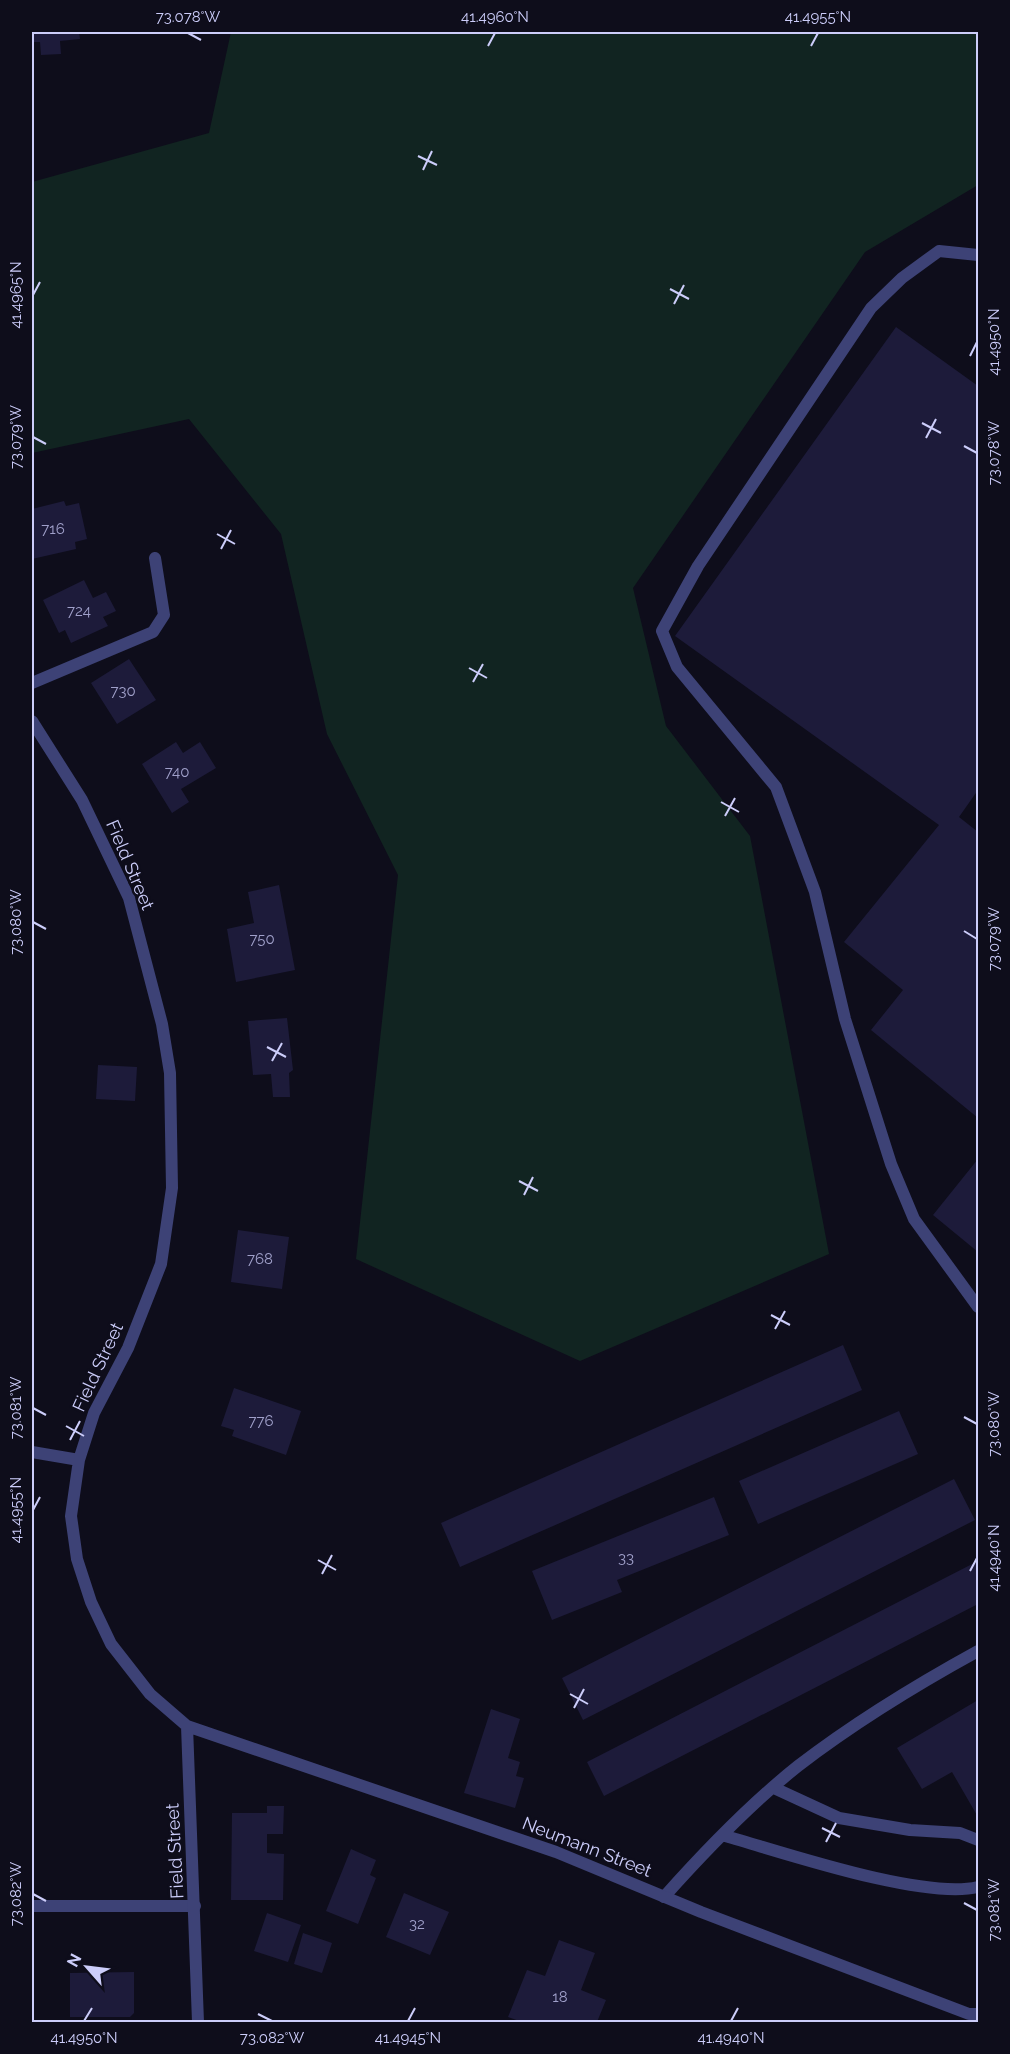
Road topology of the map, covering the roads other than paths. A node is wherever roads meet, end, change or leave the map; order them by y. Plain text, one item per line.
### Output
1 (978, 255) edge
2 (155, 558) dead end
3 (32, 683) edge
4 (32, 721) edge
5 (978, 1307) edge
6 (32, 1452) edge
7 (79, 1460) junction
8 (978, 1651) edge
9 (187, 1725) junction
10 (774, 1788) junction
11 (722, 1835) junction
12 (978, 1840) edge
13 (978, 1887) edge
14 (664, 1897) junction
15 (32, 1906) edge
16 (195, 1906) junction
17 (974, 2014) edge
18 (198, 2022) edge
19 (959, 2022) edge

1 - 5 street
2 - 3 street
4 - 7 street, Field Street
6 - 7 street
7 - 9 street, Field Street
8 - 10 street
9 - 14 street, Neumann Street
9 - 16 street, Field Street
10 - 11 street
10 - 12 street
11 - 13 street
11 - 14 street
14 - 17 street, Neumann Street
15 - 16 street
16 - 18 street, Field Street
17 - 19 street

